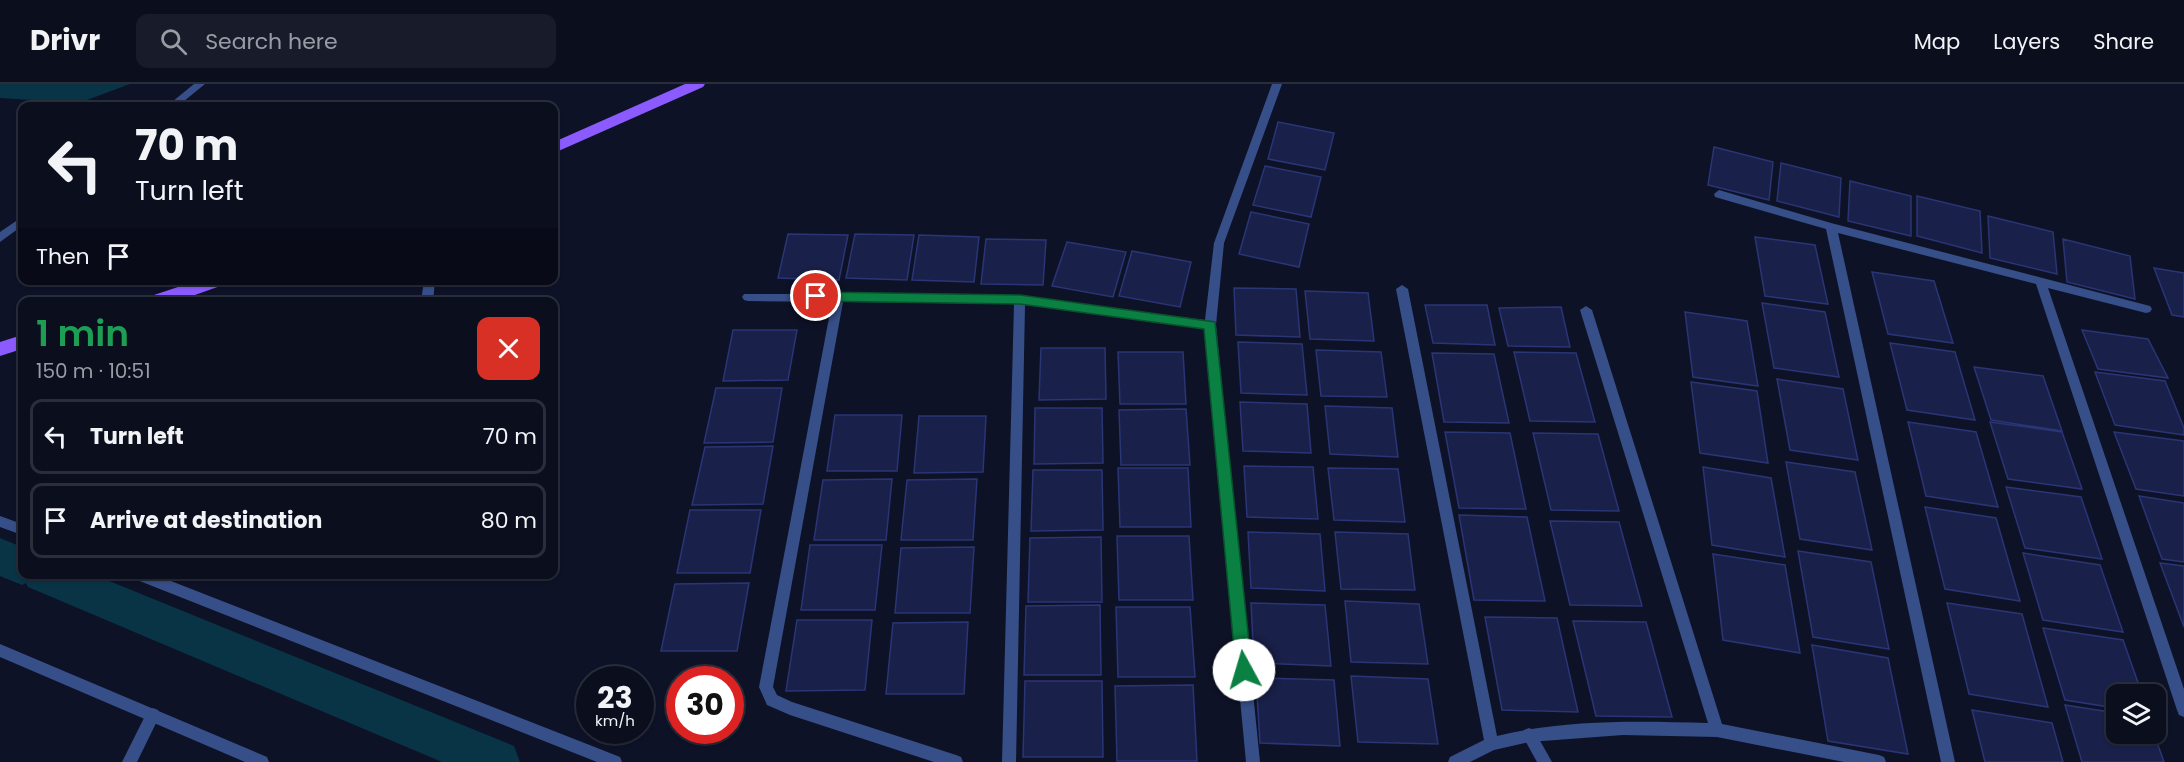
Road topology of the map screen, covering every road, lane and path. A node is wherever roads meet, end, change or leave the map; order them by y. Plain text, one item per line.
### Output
1 (200, 84) edge
2 (698, 84) edge
3 (1277, 84) edge
4 (177, 102) edge
5 (558, 146) edge
6 (1719, 194) dead end
7 (18, 224) edge
8 (1831, 226) junction
9 (0, 238) edge
10 (2041, 283) junction
11 (205, 285) edge
12 (1402, 289) dead end
13 (839, 296) junction
14 (169, 297) edge
15 (748, 297) dead end
16 (1020, 300) junction
17 (2146, 309) dead end
18 (1586, 310) dead end
19 (1210, 325) junction
20 (18, 343) edge
21 (0, 349) edge
22 (0, 521) edge
23 (18, 528) edge
24 (150, 579) edge
25 (0, 650) edge
26 (2184, 710) edge
27 (153, 715) junction
28 (1717, 730) junction
29 (1529, 735) junction
30 (1492, 744) junction
31 (129, 762) edge
32 (262, 762) edge
33 (615, 762) edge
34 (956, 762) edge
35 (1009, 762) edge
36 (1253, 762) edge
37 (1455, 762) edge
38 (1545, 762) edge
39 (1879, 762) edge
40 (1948, 762) edge

1 - 4 street
2 - 5 main road
3 - 19 street
6 - 8 street
7 - 9 street
8 - 10 street
8 - 40 street
10 - 17 street
10 - 26 street
11 - 14 main road
12 - 30 street
13 - 15 street
13 - 16 street
13 - 34 street
16 - 19 street
16 - 35 street
18 - 28 street
19 - 36 street
20 - 21 main road
22 - 23 street
24 - 33 street
25 - 27 street
27 - 31 street
27 - 32 street
28 - 29 street
28 - 39 street
29 - 30 street
29 - 38 street
30 - 37 street

